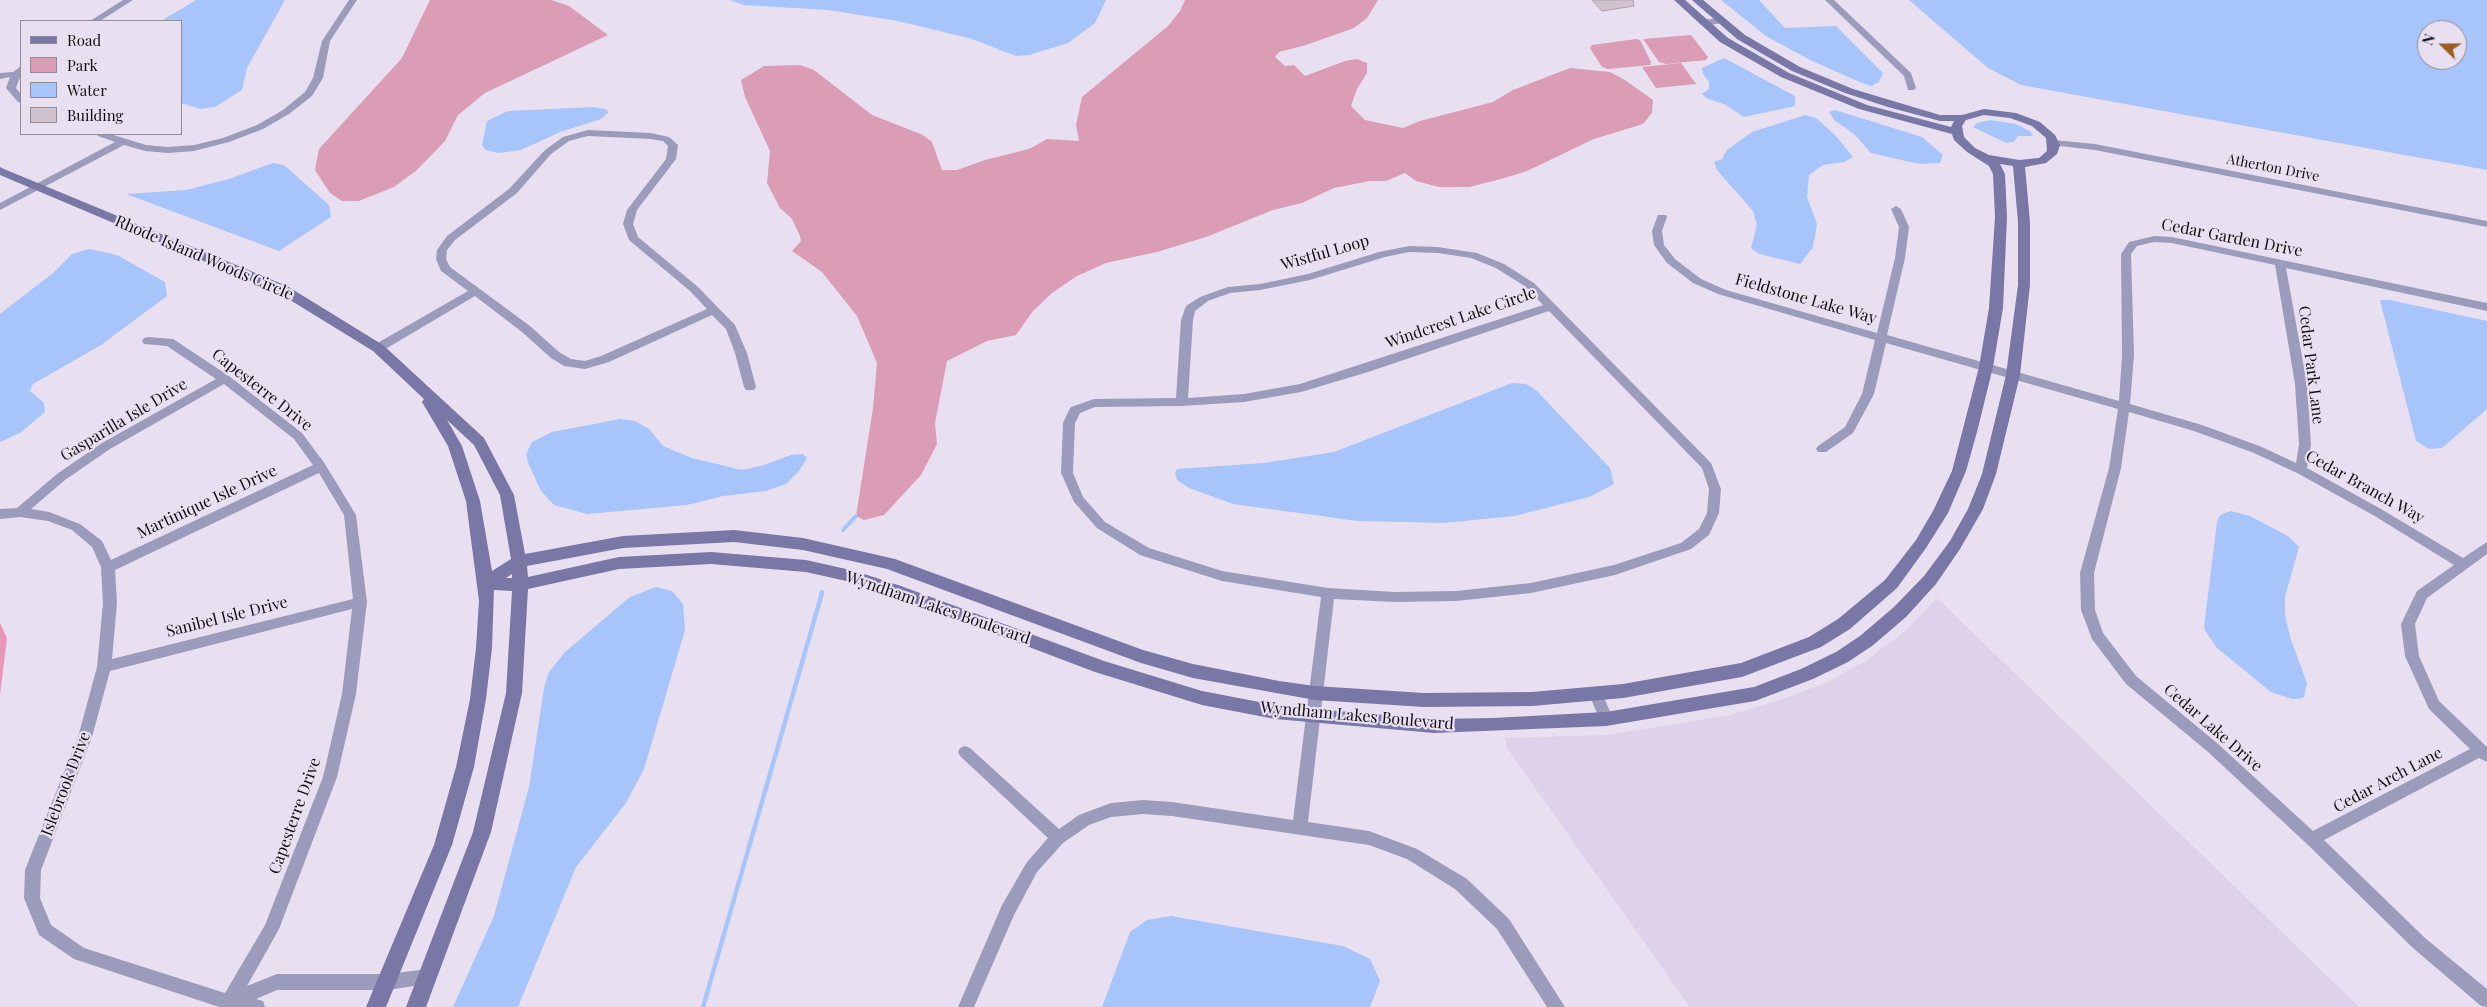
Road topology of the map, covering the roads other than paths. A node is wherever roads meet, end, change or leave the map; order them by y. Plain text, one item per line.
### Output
1 (113, 0) edge
2 (353, 0) edge
3 (1679, 0) edge
4 (1697, 0) edge
5 (1829, 0) edge
6 (127, 1) edge
7 (96, 20) edge
8 (1720, 20) junction
9 (1703, 23) junction
10 (19, 72) edge
11 (0, 76) edge
12 (1911, 88) dead end
13 (20, 99) edge
14 (1962, 118) junction
15 (1956, 132) junction
16 (104, 135) edge
17 (122, 142) junction
18 (2054, 143) junction
19 (1986, 158) junction
20 (2019, 164) junction
21 (0, 171) edge
22 (37, 187) junction
23 (0, 207) edge
24 (1896, 210) dead end
25 (1662, 217) dead end
26 (2487, 224) edge
27 (2280, 264) junction
28 (474, 292) junction
29 (1551, 306) junction
30 (2487, 307) edge
31 (714, 310) junction
32 (1883, 338) junction
33 (148, 341) dead end
34 (378, 348) junction
35 (1986, 367) junction
36 (2013, 374) junction
37 (225, 379) junction
38 (419, 385) junction
39 (750, 387) dead end
40 (1182, 402) junction
41 (2124, 406) junction
42 (1822, 449) dead end
43 (321, 467) junction
44 (2301, 470) junction
45 (20, 512) junction
46 (0, 514) edge
47 (2487, 547) edge
48 (519, 562) junction
49 (2463, 564) junction
50 (108, 567) junction
51 (485, 583) junction
52 (520, 585) junction
53 (1328, 593) junction
54 (360, 602) junction
55 (1844, 624) junction
56 (1866, 641) junction
57 (104, 667) junction
58 (1315, 693) junction
59 (1596, 694) junction
60 (1313, 716) junction
61 (1606, 719) junction
62 (965, 752) dead end
63 (2483, 754) edge
64 (1300, 828) junction
65 (1058, 838) junction
66 (2312, 839) junction
67 (428, 977) junction
68 (388, 982) junction
69 (2487, 1000) edge
70 (230, 1002) junction
71 (257, 1007) edge
72 (376, 1007) edge
73 (416, 1007) edge
74 (966, 1007) edge
75 (1557, 1007) edge

1 - 6 street
2 - 17 street
3 - 9 street
4 - 8 street
5 - 12 street
6 - 7 street
8 - 9 street
8 - 14 street
9 - 15 street
10 - 11 street
10 - 13 street
14 - 15 street
14 - 18 street
15 - 19 street
16 - 17 street
17 - 22 street
18 - 20 street
18 - 26 street, Atherton Drive
19 - 20 street
19 - 35 street, Wyndham Lakes Boulevard
20 - 36 street, Wyndham Lakes Boulevard
21 - 22 street, Rhode Island Woods Circle
22 - 23 street
22 - 34 street, Rhode Island Woods Circle
24 - 32 street
25 - 32 street, Fieldstone Lake Way
27 - 30 street, Cedar Garden Drive
27 - 41 street, Cedar Garden Drive
27 - 44 street, Cedar Park Lane
28 - 31 street
28 - 31 street
28 - 34 street
29 - 40 street, Windcrest Lake Circle
29 - 40 street, Wistful Loop
29 - 53 street, Windcrest Lake Circle
31 - 39 street
32 - 35 street, Fieldstone Lake Way
32 - 42 street
33 - 37 street, Capesterre Drive
34 - 38 street, Rhode Island Woods Circle
35 - 36 street, Fieldstone Lake Way
35 - 55 street, Wyndham Lakes Boulevard
36 - 41 street, Cedar Branch Way
36 - 56 street, Wyndham Lakes Boulevard
37 - 43 street, Capesterre Drive
37 - 45 street, Gasparilla Isle Drive
38 - 48 street, Rhode Island Woods Circle
38 - 51 street, Rhode Island Woods Circle
40 - 53 street, Windcrest Lake Circle
41 - 44 street, Cedar Branch Way
41 - 66 street, Cedar Lake Drive
43 - 50 street, Martinique Isle Drive
43 - 54 street, Capesterre Drive
44 - 49 street, Cedar Branch Way
45 - 46 street, Islebrook Drive
45 - 50 street, Islebrook Drive
47 - 49 street
48 - 51 street, Wyndham Lakes Boulevard
48 - 52 street, Rhode Island Woods Circle
48 - 58 street, Wyndham Lakes Boulevard
49 - 63 street
50 - 57 street, Islebrook Drive
51 - 52 street, Wyndham Lakes Boulevard
51 - 68 street, Rhode Island Woods Circle
52 - 60 street, Wyndham Lakes Boulevard
52 - 67 street, Rhode Island Woods Circle
53 - 58 street
54 - 57 street, Sanibel Isle Drive
54 - 70 street, Capesterre Drive
55 - 56 street
55 - 59 street, Wyndham Lakes Boulevard
56 - 61 street, Wyndham Lakes Boulevard
57 - 70 street, Islebrook Drive
58 - 59 street, Wyndham Lakes Boulevard
58 - 60 street
59 - 61 street
60 - 61 street, Wyndham Lakes Boulevard
60 - 64 street
62 - 65 street
63 - 66 street, Cedar Arch Lane
64 - 65 street
64 - 75 street
65 - 74 street
66 - 69 street, Cedar Lake Drive
67 - 68 street
67 - 73 street, Rhode Island Woods Circle
68 - 70 street
68 - 72 street, Rhode Island Woods Circle
70 - 71 street, Islebrook Drive

